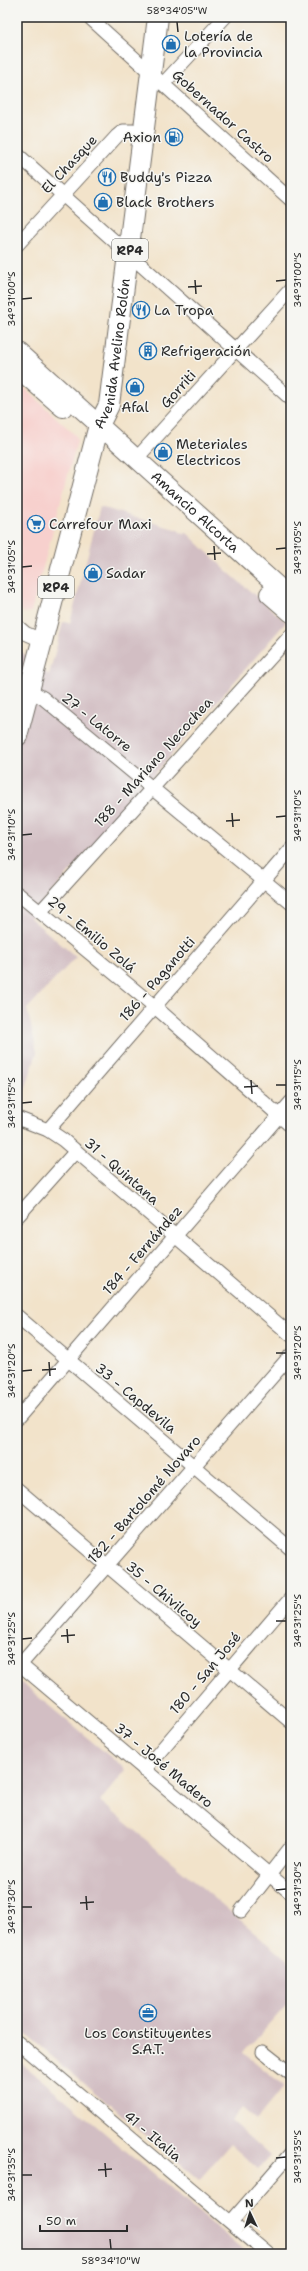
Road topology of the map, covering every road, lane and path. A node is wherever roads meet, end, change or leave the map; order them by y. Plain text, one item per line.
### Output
1 (89, 17) edge
2 (147, 17) edge
3 (158, 17) edge
4 (224, 17) edge
5 (152, 73) junction
6 (133, 131) junction
7 (17, 154) edge
8 (62, 195) junction
9 (291, 200) edge
10 (17, 245) edge
11 (123, 249) junction
12 (291, 289) edge
13 (235, 350) junction
14 (17, 351) edge
15 (17, 368) edge
16 (291, 399) edge
17 (98, 431) junction
18 (137, 458) junction
19 (291, 598) edge
20 (291, 613) edge
21 (17, 626) edge
22 (291, 635) edge
23 (42, 640) junction
24 (29, 690) junction
25 (17, 736) edge
26 (151, 787) junction
27 (291, 849) edge
28 (264, 881) junction
29 (17, 893) edge
30 (291, 903) edge
31 (40, 912) junction
32 (154, 1006) junction
33 (291, 1102) edge
34 (279, 1115) junction
35 (17, 1118) edge
36 (291, 1126) edge
37 (48, 1130) junction
38 (76, 1151) junction
39 (17, 1217) edge
40 (174, 1237) junction
41 (17, 1316) edge
42 (291, 1335) edge
43 (291, 1355) edge
44 (66, 1360) junction
45 (17, 1419) edge
46 (193, 1467) junction
47 (17, 1489) edge
48 (291, 1549) edge
49 (106, 1567) junction
50 (291, 1598) edge
51 (19, 1663) edge
52 (230, 1669) junction
53 (291, 1722) edge
54 (144, 1770) junction
55 (291, 1847) edge
56 (269, 1873) junction
57 (291, 1893) edge
58 (241, 1911) dead end
59 (17, 2042) edge
60 (263, 2052) dead end
61 (291, 2074) edge
62 (291, 2153) edge
63 (231, 2222) junction
64 (268, 2254) edge

1 - 5 street, Gobernador Castro
2 - 5 main road, Avenida Avelino Rolón / RP4
3 - 5 main road, Avenida Avelino Rolón / RP4
4 - 5 street
5 - 6 main road, Avenida Avelino Rolón / RP4
5 - 9 street, Gobernador Castro
5 - 11 main road, Avenida Avelino Rolón / RP4
6 - 8 street, El Chasque
6 - 11 main road, Avenida Avelino Rolón / RP4
7 - 8 street
8 - 10 street, El Chasque
8 - 11 street
11 - 13 street
11 - 17 main road, Avenida Avelino Rolón / RP4
12 - 13 street, Gorriti
13 - 16 street
13 - 18 street, Gorriti
14 - 17 main road
15 - 17 main road
17 - 18 main road, Amancio Alcorta
17 - 20 main road
17 - 23 main road, RP4
18 - 19 main road, Amancio Alcorta
21 - 23 street
22 - 26 street, 188 - Mariano Necochea
23 - 24 main road, RP4
24 - 25 main road, RP4
24 - 26 street, 27 - Latorre
26 - 28 street, 27 - Latorre
26 - 31 street, 188 - Mariano Necochea
27 - 28 street, 186 - Paganotti
28 - 30 street, 27 - Latorre
28 - 32 street, 186 - Paganotti
29 - 31 street, 29 - Emilio Zolá
31 - 32 street, 29 - Emilio Zolá
32 - 34 street, 29 - Emilio Zolá
32 - 37 street, 186 - Paganotti
33 - 34 street, 184 - Fernández
34 - 36 street, 29 - Emilio Zolá
34 - 40 street, 184 - Fernández
35 - 37 street, 31 - Quintana
37 - 38 street, 31 - Quintana
38 - 39 street
38 - 40 street, 31 - Quintana
40 - 42 street, 31 - Quintana
40 - 44 street, 184 - Fernández
41 - 44 street, 33 - Capdevila
43 - 46 street, 182 - Bartolomé Novaro
44 - 45 street, 184 - Fernández
44 - 46 street, 33 - Capdevila
46 - 48 street, 33 - Capdevila
46 - 49 street, 182 - Bartolomé Novaro
47 - 49 street, 35 - Chivilcoy
49 - 51 street, 182 - Bartolomé Novaro
49 - 52 street, 35 - Chivilcoy
50 - 52 street, 180 - San José
51 - 54 street, 37 - José Madero
52 - 53 street, 35 - Chivilcoy
52 - 54 street, 180 - San José
54 - 56 street, 37 - José Madero
55 - 56 street
56 - 57 street, 37 - José Madero
56 - 58 street
59 - 63 street, 41 - Italia
60 - 61 street
62 - 63 street
63 - 64 street, 41 - Italia

